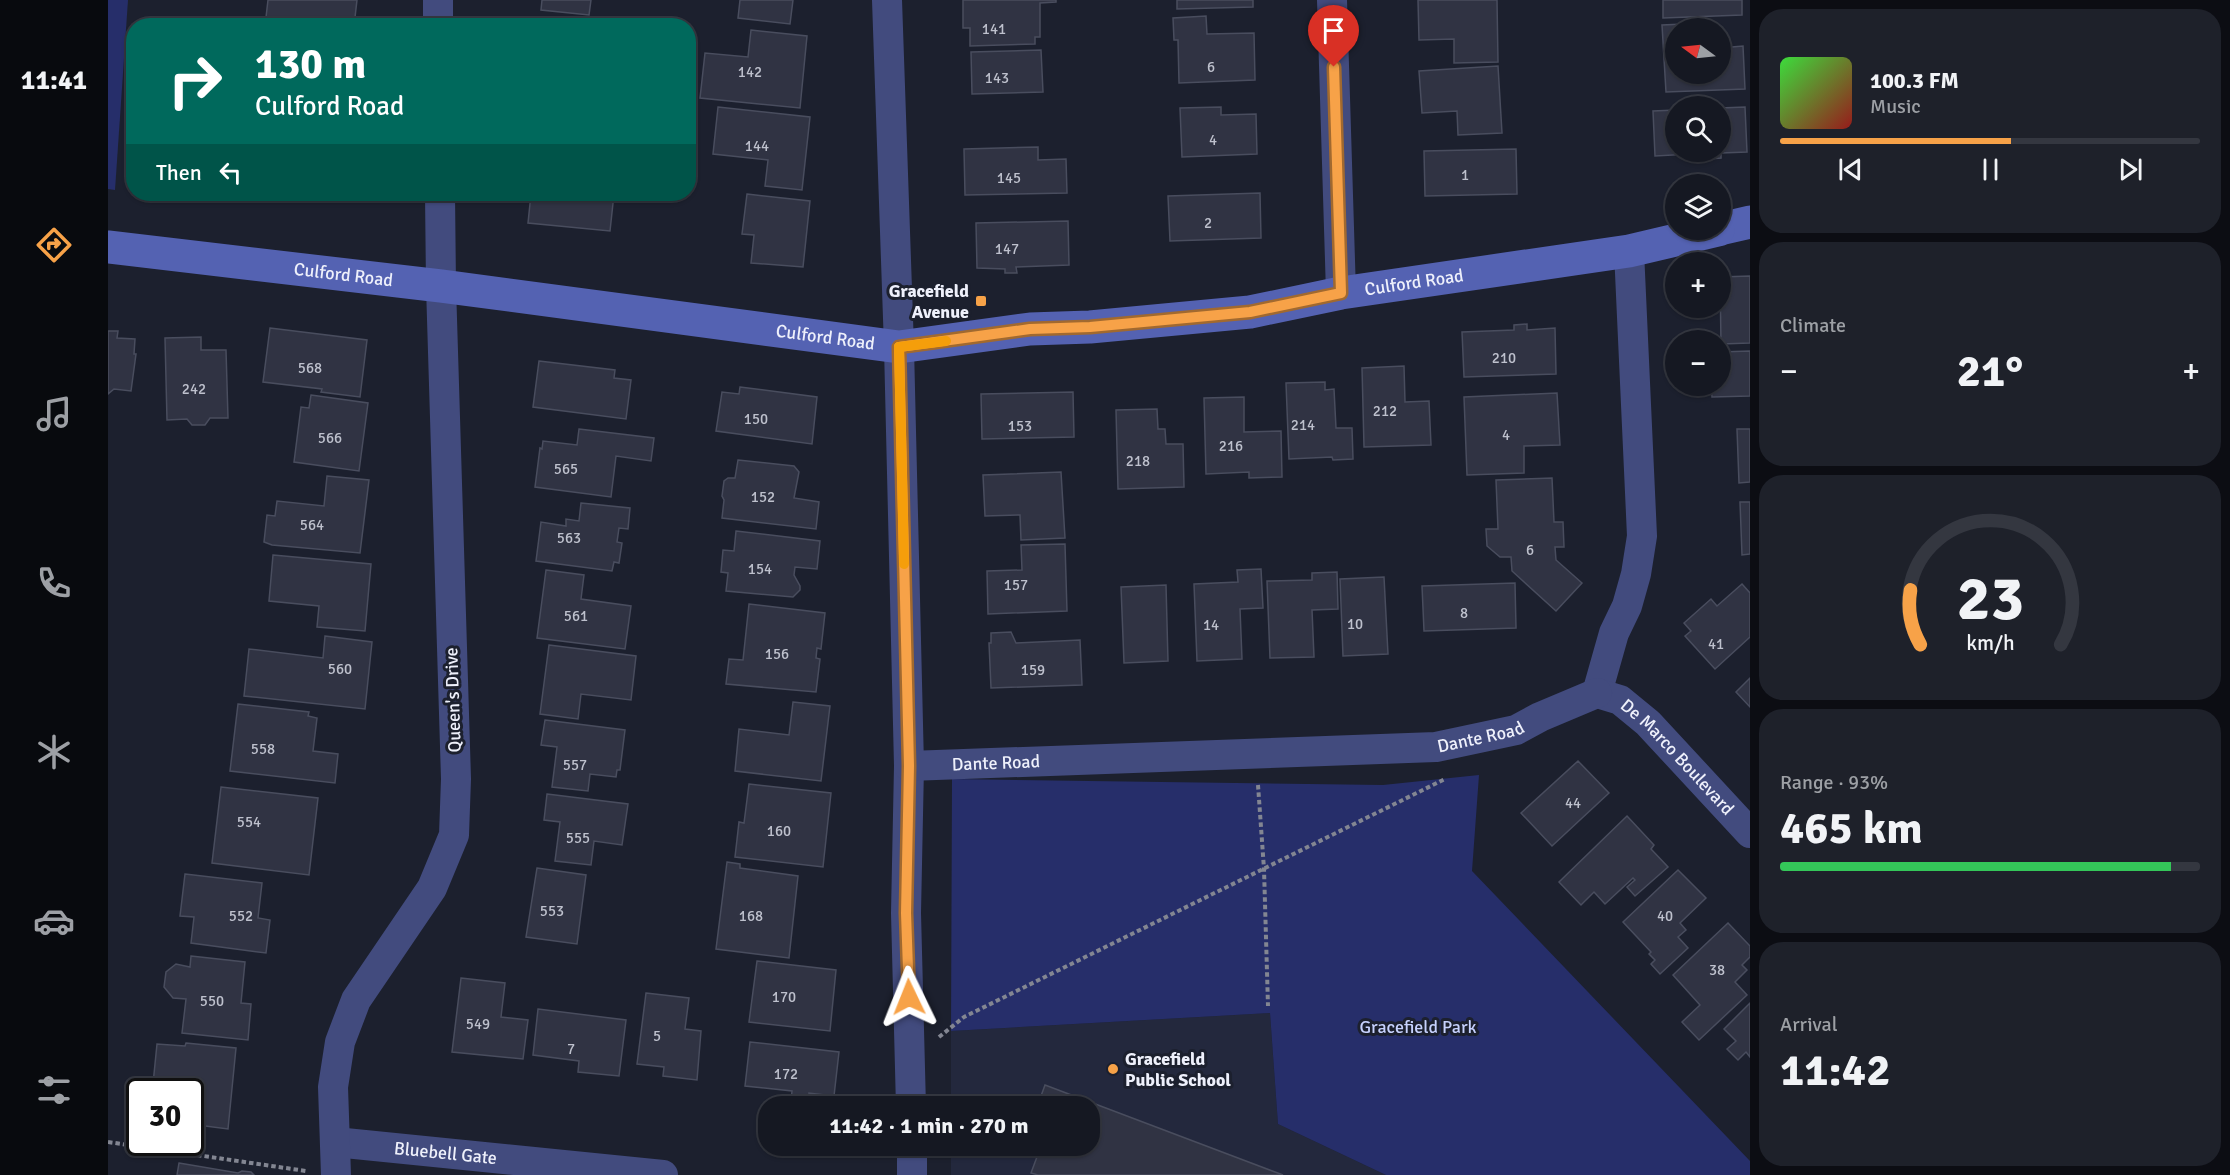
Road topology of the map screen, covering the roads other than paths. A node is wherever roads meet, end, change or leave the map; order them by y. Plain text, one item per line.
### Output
1 (438, 0) edge
2 (887, 0) edge
3 (1332, 0) edge
4 (438, 18) edge
5 (440, 201) edge
6 (1750, 222) edge
7 (1731, 226) edge
8 (1674, 240) edge
9 (108, 247) edge
10 (1629, 251) junction
11 (441, 286) junction
12 (1341, 293) junction
13 (899, 347) junction
14 (1597, 693) junction
15 (909, 766) junction
16 (1750, 833) edge
17 (911, 1096) edge
18 (335, 1142) junction
19 (912, 1156) edge
20 (322, 1173) edge
21 (663, 1175) edge
22 (912, 1175) edge

1 - 4 street
2 - 13 street
3 - 12 street
5 - 11 street, Queen's Drive
6 - 7 street, Culford Road
8 - 10 street, Culford Road
9 - 11 street, Culford Road
10 - 12 street, Culford Road
10 - 14 street
11 - 13 street, Culford Road
11 - 18 street, Queen's Drive
12 - 13 street, Culford Road
13 - 15 street
14 - 15 street, Dante Road
14 - 16 street, De Marco Boulevard
15 - 17 street
18 - 20 street, Queen's Drive
18 - 21 street, Bluebell Gate
19 - 22 street

